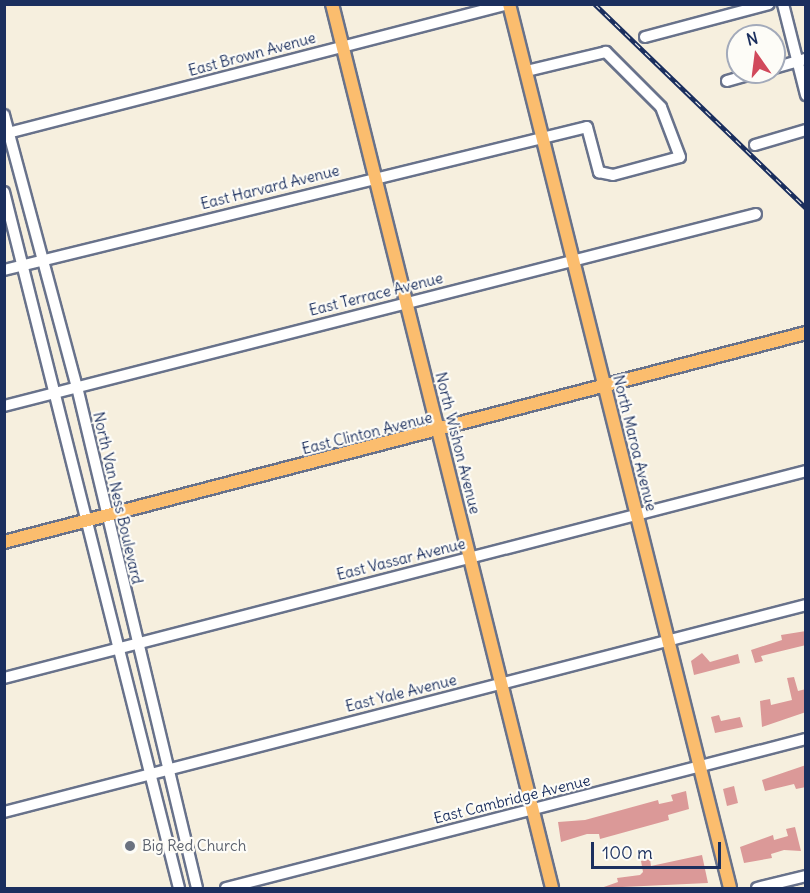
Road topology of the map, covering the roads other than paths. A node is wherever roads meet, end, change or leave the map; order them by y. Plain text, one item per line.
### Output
1 (332, 4) edge
2 (508, 4) edge
3 (769, 4) edge
4 (783, 4) edge
5 (645, 37) dead end
6 (343, 46) junction
7 (801, 60) edge
8 (786, 64) edge
9 (527, 71) junction
10 (806, 95) edge
11 (4, 115) edge
12 (806, 130) edge
13 (7, 133) edge
14 (544, 135) junction
15 (755, 145) dead end
16 (375, 177) junction
17 (5, 197) edge
18 (756, 214) dead end
19 (574, 259) junction
20 (43, 260) junction
21 (23, 265) junction
22 (4, 270) edge
23 (407, 302) junction
24 (806, 333) edge
25 (606, 386) junction
26 (77, 387) junction
27 (54, 393) junction
28 (4, 406) edge
29 (439, 430) junction
30 (806, 471) edge
31 (636, 513) junction
32 (106, 515) junction
33 (87, 520) junction
34 (4, 542) edge
35 (471, 557) junction
36 (806, 605) edge
37 (668, 640) junction
38 (137, 642) junction
39 (119, 646) junction
40 (4, 678) edge
41 (501, 682) junction
42 (806, 739) edge
43 (699, 766) junction
44 (169, 768) junction
45 (151, 772) junction
46 (531, 809) junction
47 (4, 812) edge
48 (806, 876) edge
49 (179, 888) edge
50 (197, 888) edge
51 (226, 888) edge
52 (552, 888) edge
53 (730, 888) edge
54 (757, 888) edge

1 - 6 main road, North Wishon Avenue
2 - 6 street, East Brown Avenue
2 - 9 main road, North Maroa Avenue
3 - 5 street
4 - 7 street
6 - 13 street, East Brown Avenue
6 - 16 main road, North Wishon Avenue
7 - 8 street
7 - 10 street
9 - 14 main road, North Maroa Avenue
9 - 14 street, East Harvard Avenue
11 - 13 street, North Van Ness Boulevard
12 - 15 street
13 - 20 street, North Van Ness Boulevard
14 - 16 street, East Harvard Avenue
14 - 19 main road, North Maroa Avenue
16 - 20 street, East Harvard Avenue
16 - 23 main road, North Wishon Avenue
17 - 21 street
18 - 19 street, East Terrace Avenue
19 - 23 street, East Terrace Avenue
19 - 25 main road, North Maroa Avenue
20 - 21 street, East Harvard Avenue
20 - 26 street, North Van Ness Boulevard
21 - 22 street, East Harvard Avenue
21 - 27 street
23 - 26 street, East Terrace Avenue
23 - 29 main road, North Wishon Avenue
24 - 25 main road, East Clinton Avenue
25 - 29 main road, East Clinton Avenue
25 - 31 main road, North Maroa Avenue
26 - 27 street, East Terrace Avenue
26 - 32 street, North Van Ness Boulevard
27 - 28 street, East Terrace Avenue
27 - 33 street
29 - 32 main road, East Clinton Avenue
29 - 35 main road, North Wishon Avenue
30 - 31 street, East Vassar Avenue
31 - 35 street, East Vassar Avenue
31 - 37 main road, North Maroa Avenue
32 - 33 main road, East Clinton Avenue
32 - 38 street, North Van Ness Boulevard
33 - 34 main road, East Clinton Avenue
33 - 39 street
35 - 38 street, East Vassar Avenue
35 - 41 main road, North Wishon Avenue
36 - 37 street, East Yale Avenue
37 - 41 street, East Yale Avenue
37 - 43 main road, North Maroa Avenue
38 - 39 street, East Vassar Avenue
38 - 44 street, North Van Ness Boulevard
39 - 40 street, East Vassar Avenue
39 - 45 street
41 - 44 street, East Yale Avenue
41 - 46 main road, North Wishon Avenue
42 - 43 street, East Cambridge Avenue
43 - 46 street, East Cambridge Avenue
43 - 53 main road, North Maroa Avenue
44 - 45 street, East Yale Avenue
44 - 50 street, North Van Ness Boulevard
45 - 47 street, East Yale Avenue
45 - 49 street
46 - 51 street, East Cambridge Avenue
46 - 52 main road, North Wishon Avenue
48 - 54 street

